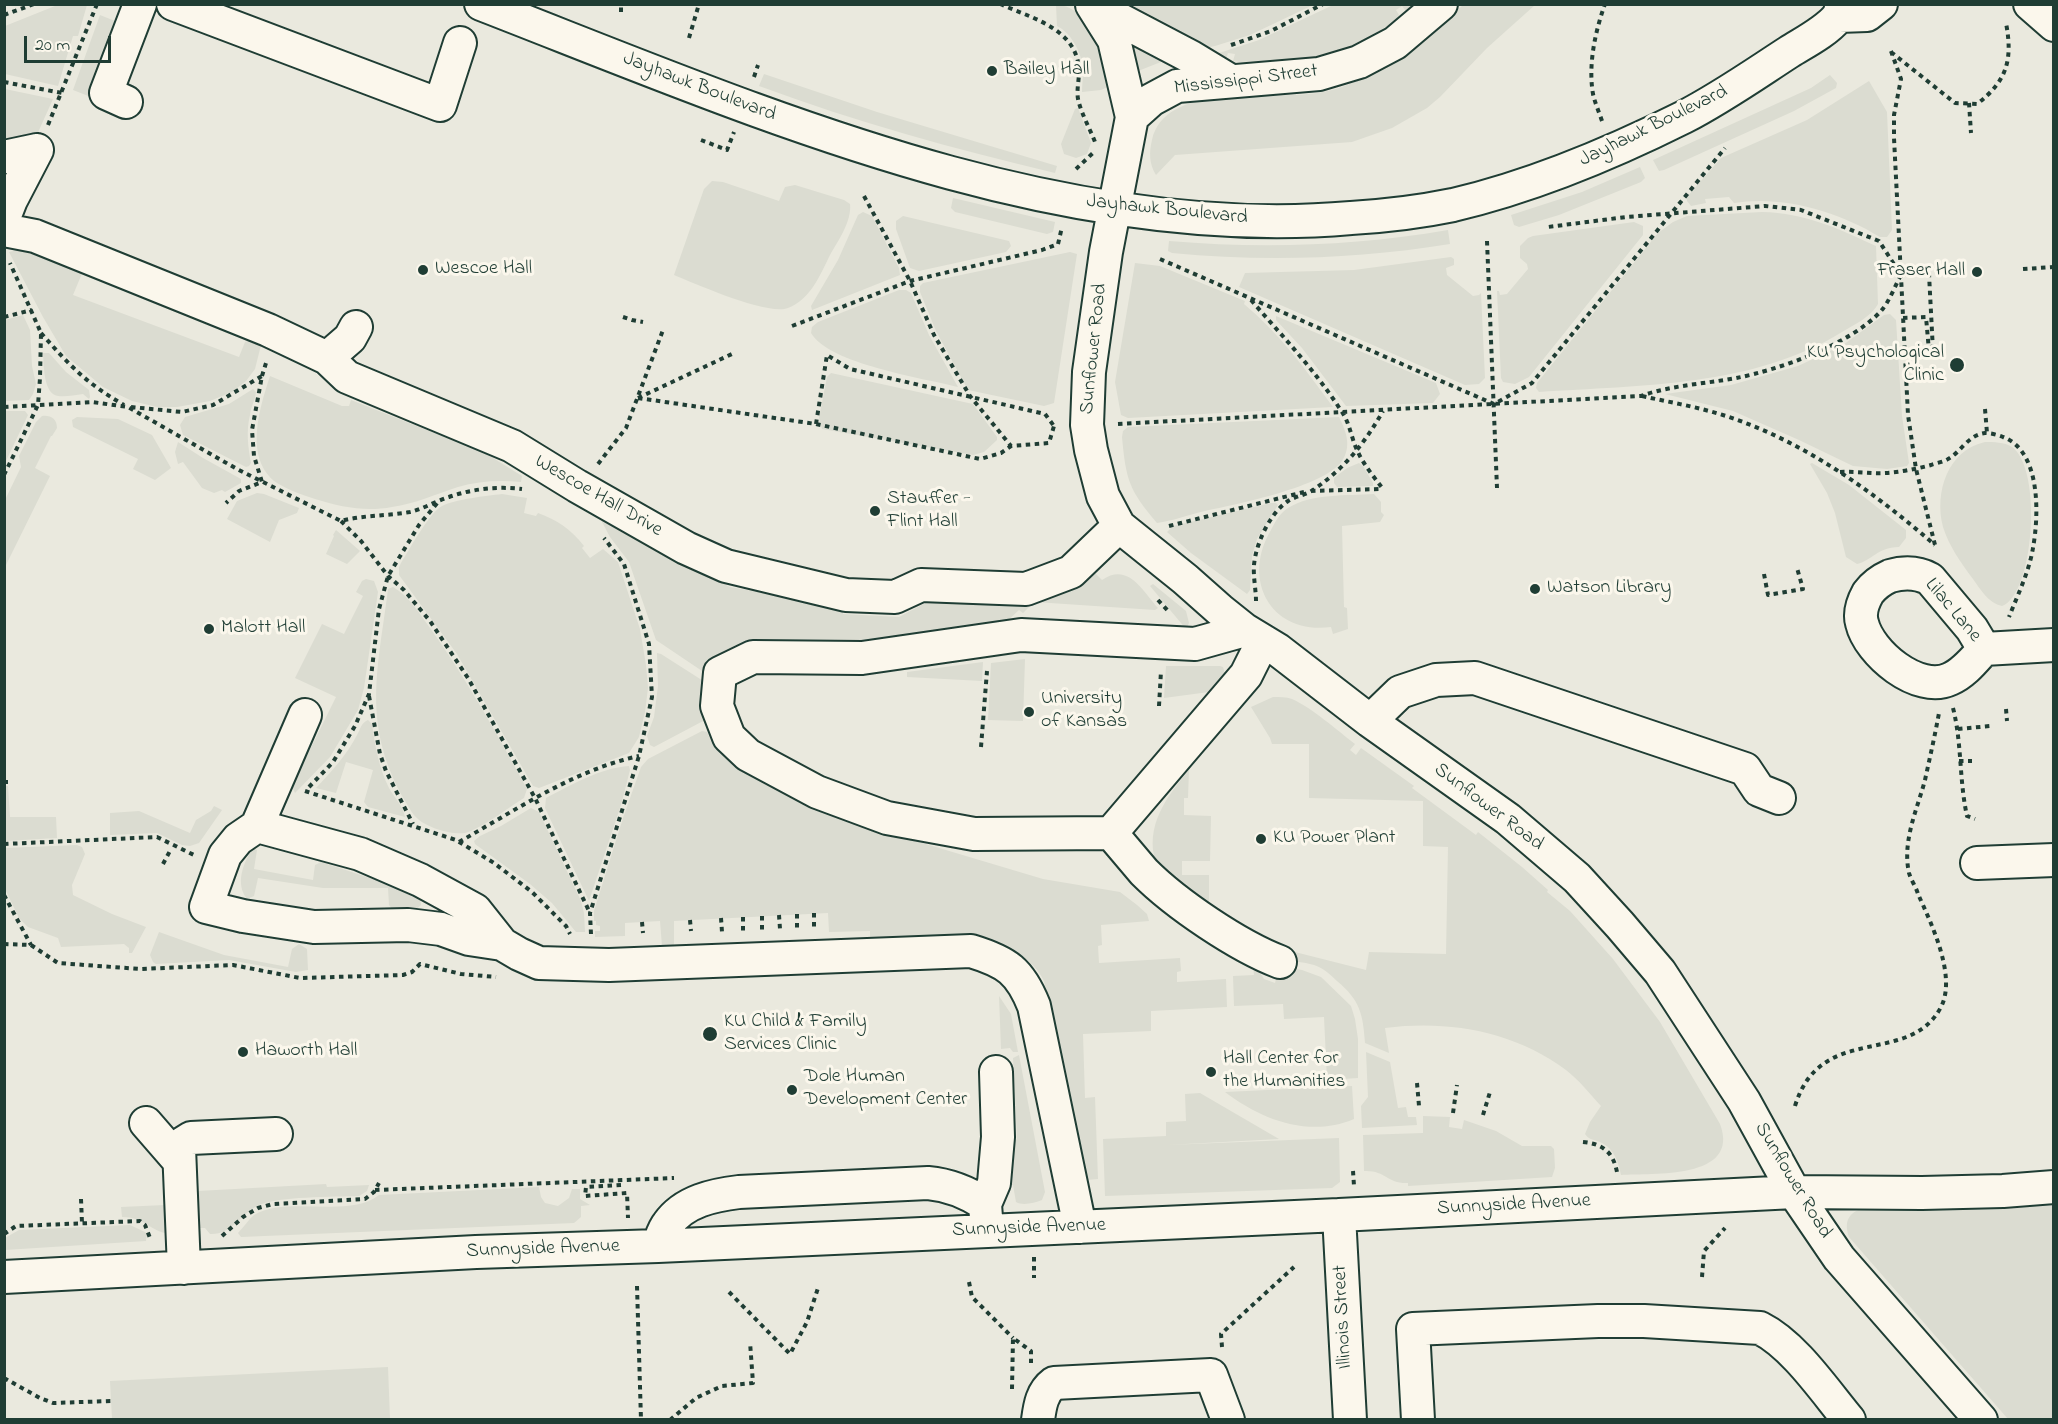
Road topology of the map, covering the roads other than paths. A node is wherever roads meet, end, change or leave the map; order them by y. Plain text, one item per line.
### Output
1 (172, 4) edge
2 (481, 4) edge
3 (1441, 4) edge
4 (1881, 4) edge
5 (1092, 5) edge
6 (1840, 10) edge
7 (2017, 12) edge
8 (141, 24) edge
9 (2054, 25) edge
10 (460, 43) dead end
11 (1229, 80) junction
12 (126, 102) dead end
13 (1132, 117) junction
14 (4, 157) edge
15 (1114, 207) junction
16 (4, 218) edge
17 (6, 246) edge
18 (356, 327) dead end
19 (327, 358) junction
20 (1119, 526) junction
21 (1253, 624) junction
22 (2054, 645) edge
23 (1984, 649) dead end
24 (305, 715) dead end
25 (1370, 720) junction
26 (1779, 798) dead end
27 (257, 826) junction
28 (1111, 833) junction
29 (2054, 860) edge
30 (1977, 863) dead end
31 (502, 944) junction
32 (1280, 962) dead end
33 (996, 1072) dead end
34 (146, 1124) dead end
35 (276, 1134) dead end
36 (179, 1161) junction
37 (2054, 1187) edge
38 (1794, 1192) junction
39 (1339, 1215) junction
40 (986, 1217) junction
41 (1080, 1227) junction
42 (658, 1246) junction
43 (184, 1268) junction
44 (4, 1277) edge
45 (1038, 1419) edge
46 (1228, 1419) edge
47 (1350, 1419) edge
48 (1418, 1419) edge
49 (1849, 1419) edge
50 (1978, 1419) edge

1 - 10 street
2 - 15 street, Jayhawk Boulevard
3 - 11 street, Mississippi Street
4 - 6 street, Jayhawk Boulevard
5 - 11 street
5 - 13 street
6 - 15 street, Jayhawk Boulevard
7 - 9 street
8 - 12 street
11 - 13 street, Mississippi Street
13 - 15 street
14 - 16 street
15 - 20 street, Sunflower Road
17 - 19 street, Wescoe Hall Drive
18 - 19 street
19 - 20 street, Wescoe Hall Drive
20 - 21 street, Sunflower Road
21 - 25 street, Sunflower Road
21 - 28 street
21 - 28 street
22 - 23 street, Lilac Lane
24 - 27 street
25 - 26 street
25 - 38 street, Sunflower Road
27 - 31 street
27 - 31 street
28 - 32 street
29 - 30 street
31 - 41 street
33 - 40 street
34 - 36 street
35 - 36 street
36 - 43 street
37 - 38 street, Sunnyside Avenue
38 - 39 street, Sunnyside Avenue
38 - 50 street, Sunflower Road
39 - 41 street, Sunnyside Avenue
39 - 47 street, Illinois Street
40 - 41 street, Sunnyside Avenue
40 - 42 street, Sunnyside Avenue
40 - 42 street
42 - 43 street, Sunnyside Avenue
43 - 44 street, Sunnyside Avenue
45 - 46 street
48 - 49 street

